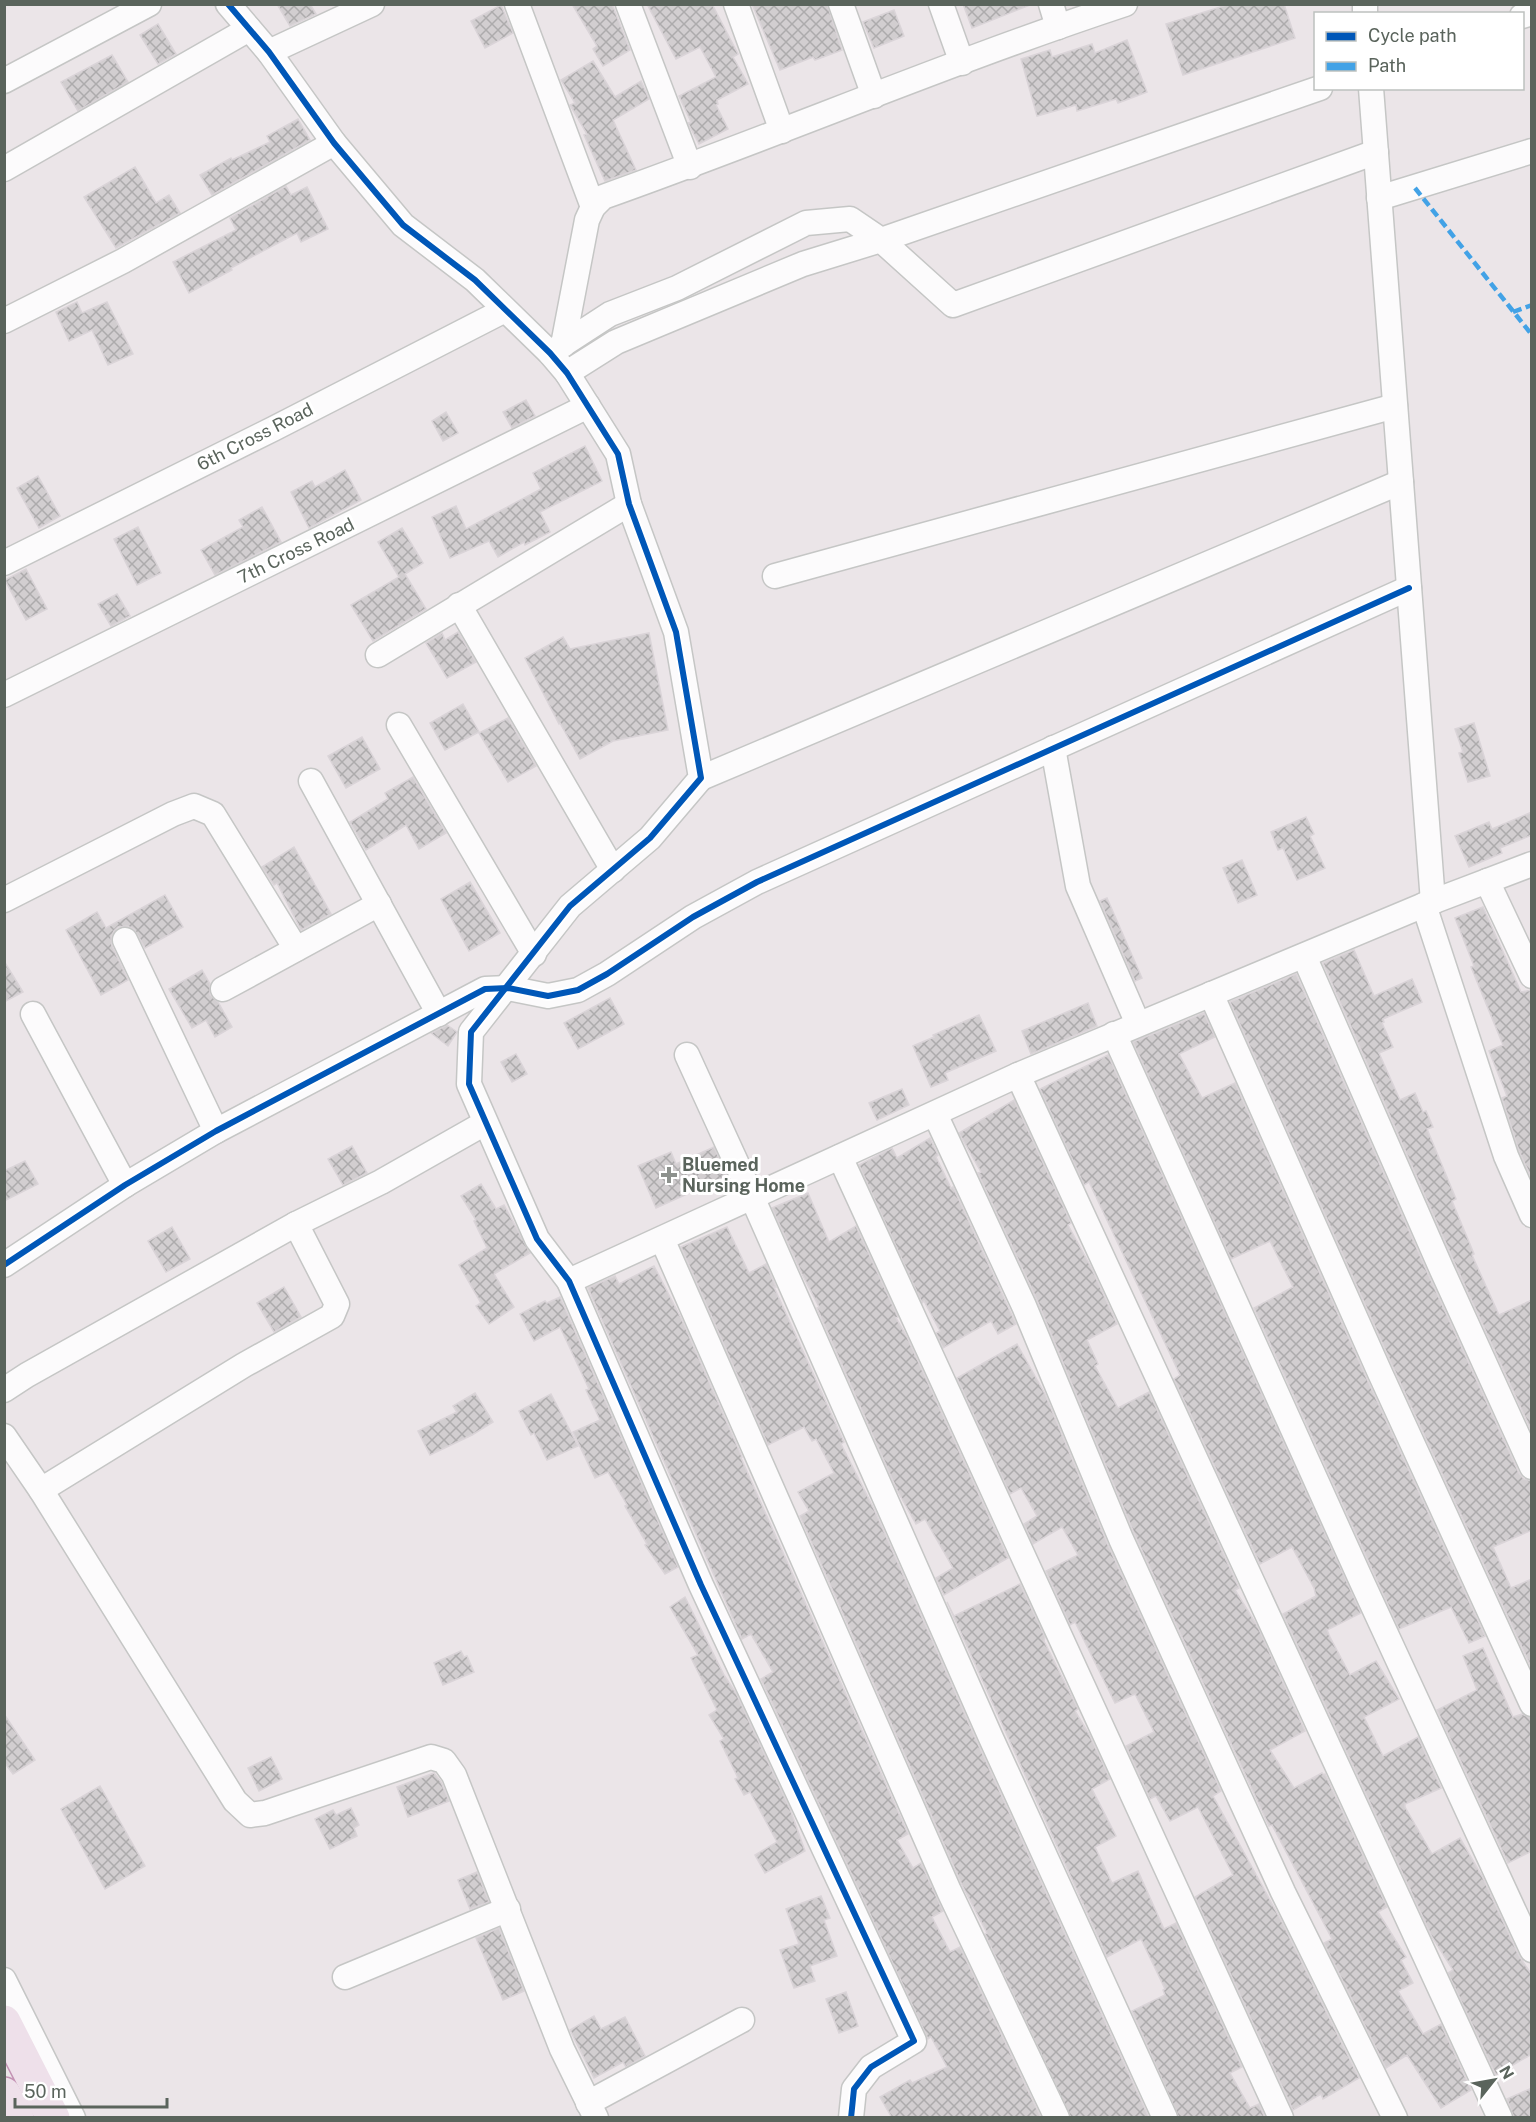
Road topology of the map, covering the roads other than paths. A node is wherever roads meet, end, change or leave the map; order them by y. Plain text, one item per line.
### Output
1 (148, 4) edge
2 (228, 4) edge
3 (372, 4) edge
4 (517, 4) edge
5 (628, 4) edge
6 (736, 4) edge
7 (841, 4) edge
8 (941, 4) edge
9 (1125, 4) edge
10 (1054, 16) edge
11 (249, 29) junction
12 (269, 52) junction
13 (962, 63) junction
14 (4, 81) edge
15 (1314, 90) edge
16 (1371, 90) edge
17 (874, 96) junction
18 (782, 131) junction
19 (334, 143) junction
20 (1532, 151) edge
21 (1376, 153) junction
22 (690, 167) junction
23 (4, 170) edge
24 (1379, 198) junction
25 (593, 207) junction
26 (881, 240) junction
27 (505, 309) junction
28 (4, 321) edge
29 (557, 349) junction
30 (567, 374) junction
31 (588, 406) junction
32 (1395, 406) junction
33 (1401, 482) junction
34 (629, 504) junction
35 (4, 563) edge
36 (776, 576) dead end
37 (1409, 588) junction
38 (459, 605) junction
39 (378, 655) dead end
40 (4, 696) edge
41 (399, 725) dead end
42 (1053, 748) junction
43 (702, 778) junction
44 (311, 781) dead end
45 (1532, 864) edge
46 (613, 870) junction
47 (1487, 881) junction
48 (4, 900) edge
49 (379, 904) junction
50 (1428, 904) junction
51 (125, 940) dead end
52 (296, 949) junction
53 (534, 954) junction
54 (1304, 956) junction
55 (1532, 976) edge
56 (508, 988) junction
57 (223, 989) dead end
58 (1211, 994) junction
59 (33, 1014) dead end
60 (439, 1014) junction
61 (1138, 1024) junction
62 (1114, 1034) junction
63 (687, 1055) dead end
64 (1018, 1075) junction
65 (935, 1114) junction
66 (485, 1123) junction
67 (216, 1131) junction
68 (840, 1157) junction
69 (125, 1185) junction
70 (752, 1197) junction
71 (1532, 1215) edge
72 (296, 1224) junction
73 (662, 1239) junction
74 (4, 1265) edge
75 (569, 1281) junction
76 (4, 1390) edge
77 (4, 1436) edge
78 (1532, 1467) edge
79 (41, 1490) junction
80 (1532, 1704) edge
81 (508, 1909) junction
82 (1532, 1950) edge
83 (345, 1977) dead end
84 (4, 1980) edge
85 (742, 2020) dead end
86 (4, 2022) edge
87 (4, 2094) edge
88 (50, 2099) edge
89 (592, 2110) edge
90 (16, 2118) edge
91 (73, 2118) edge
92 (851, 2118) edge
93 (1057, 2118) edge
94 (1164, 2118) edge
95 (1281, 2118) edge
96 (1395, 2118) edge
97 (1500, 2118) edge

1 - 14 street
2 - 11 street
3 - 12 street
4 - 25 street
5 - 22 street
6 - 18 street
7 - 17 street
8 - 13 street
9 - 10 street
10 - 13 street
11 - 12 street
11 - 23 street
12 - 19 street
13 - 17 street
15 - 26 street
16 - 21 street
17 - 18 street
18 - 22 street
19 - 27 street
19 - 28 street
20 - 24 street
21 - 24 street
21 - 26 street
22 - 25 street
24 - 32 street
25 - 29 street
26 - 29 street
26 - 30 street
27 - 29 street
27 - 35 street, 6th Cross Road
29 - 30 street
30 - 31 street
31 - 34 street
31 - 40 street, 7th Cross Road
32 - 33 street
32 - 36 street
33 - 37 street
33 - 43 street
34 - 38 street
34 - 43 street
37 - 42 street
37 - 50 street
38 - 39 street
38 - 46 street
41 - 53 street
42 - 56 street
42 - 61 street
43 - 46 street
44 - 49 street
45 - 47 street
46 - 53 street
47 - 50 street
47 - 55 street
48 - 52 street
49 - 52 street
49 - 60 street
50 - 54 street
50 - 71 street
51 - 67 street
52 - 57 street
53 - 56 street
54 - 58 street
54 - 78 street
56 - 60 street
56 - 66 street
58 - 61 street
58 - 80 street
59 - 69 street
60 - 67 street
61 - 62 street
62 - 64 street
62 - 82 street
63 - 70 street
64 - 65 street
64 - 97 street
65 - 68 street
65 - 96 street
66 - 72 street
66 - 75 street
67 - 69 street
68 - 70 street
68 - 95 street
69 - 74 street
70 - 73 street
70 - 94 street
72 - 76 street
72 - 79 street
73 - 75 street
73 - 93 street
75 - 92 street
77 - 79 street
79 - 81 street
81 - 83 street
81 - 89 street
84 - 88 street
85 - 89 street
86 - 88 highway
87 - 90 highway
88 - 91 street

